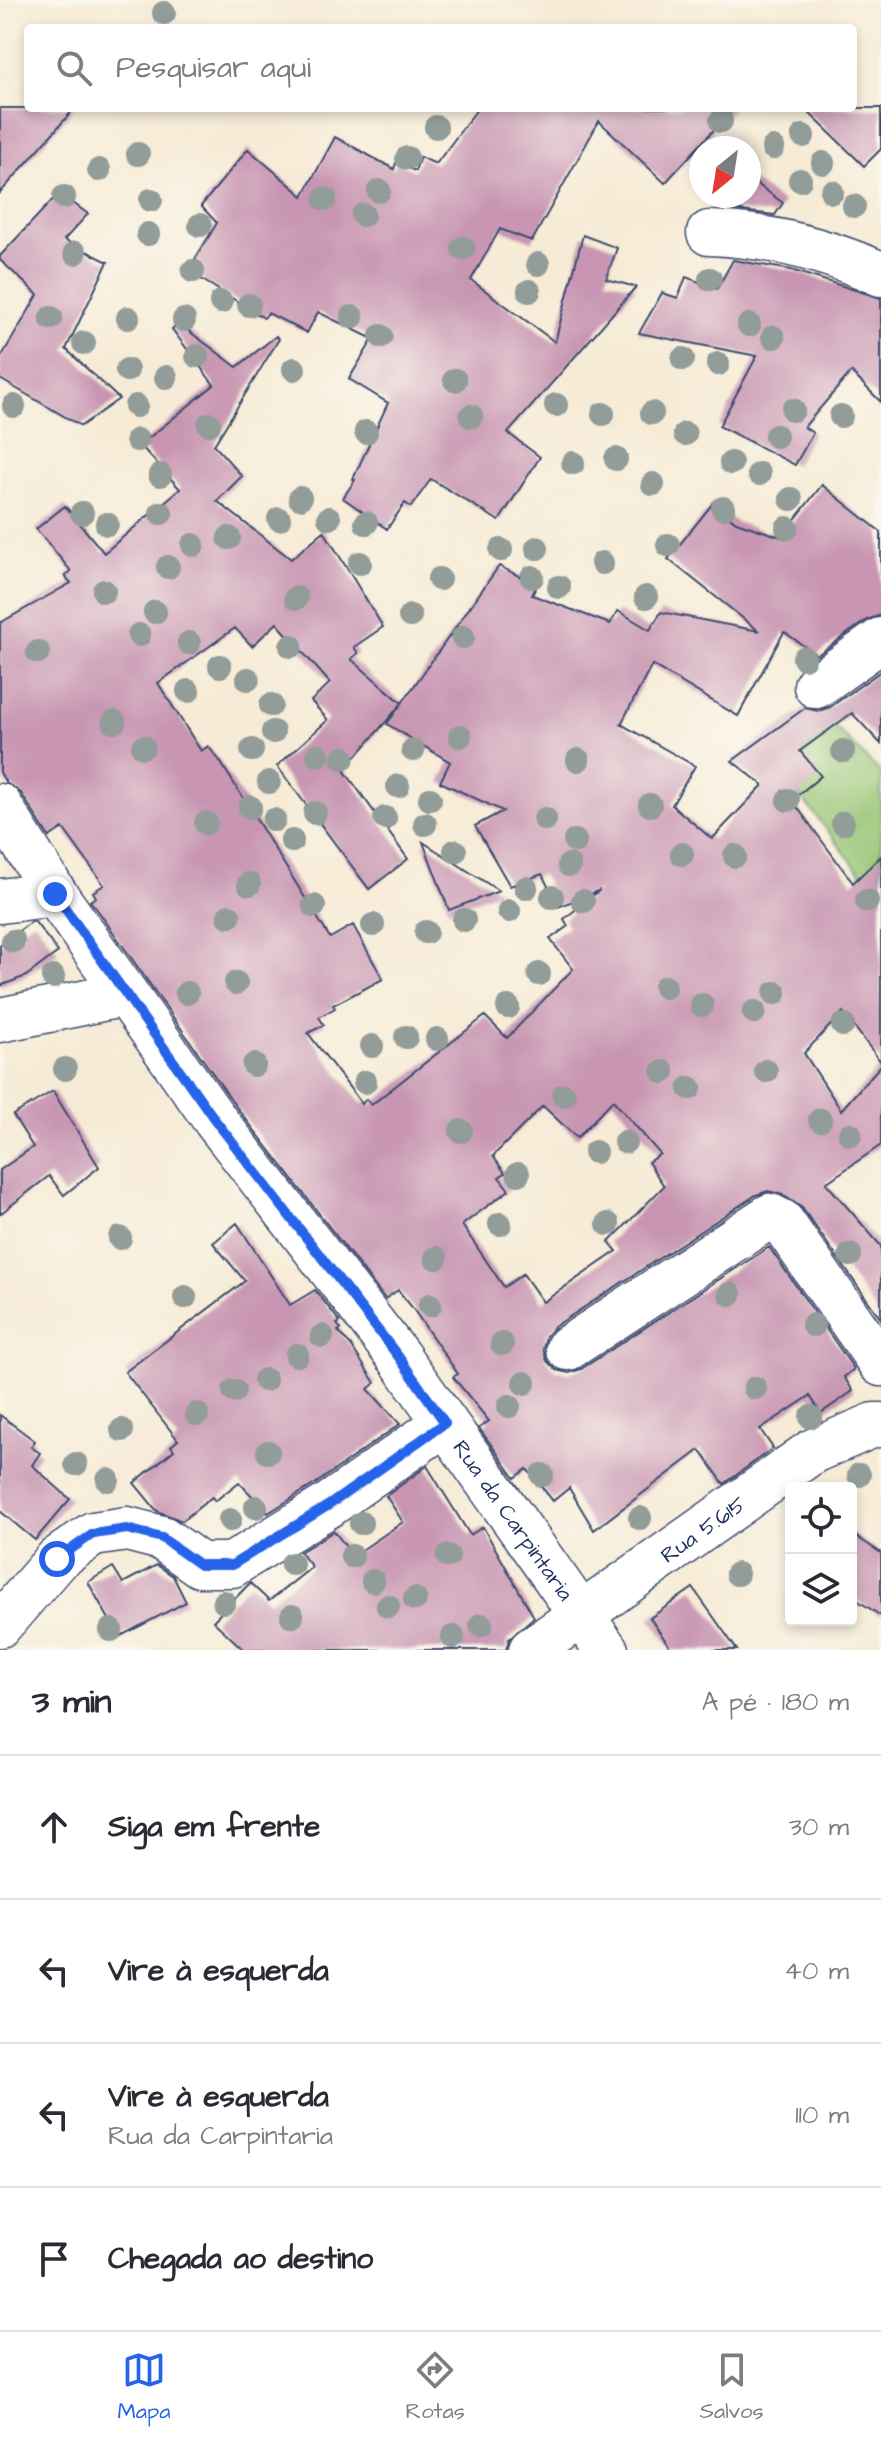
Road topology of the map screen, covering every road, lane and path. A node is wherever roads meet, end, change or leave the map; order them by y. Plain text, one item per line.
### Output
1 (709, 233) dead end
2 (881, 274) edge
3 (881, 640) edge
4 (816, 686) dead end
5 (0, 806) edge
6 (55, 894) junction
7 (0, 901) edge
8 (126, 994) junction
9 (0, 1020) edge
10 (568, 1348) dead end
11 (881, 1364) edge
12 (445, 1423) junction
13 (881, 1425) edge
14 (581, 1615) junction
15 (0, 1625) edge
16 (531, 1650) edge
17 (606, 1650) edge

1 - 2 street
3 - 4 street
5 - 6 street, Rua da Carpintaria
6 - 7 street
6 - 8 street, Rua da Carpintaria
8 - 9 street
8 - 12 street, Rua da Carpintaria
10 - 11 street
12 - 14 street, Rua da Carpintaria
12 - 15 street
13 - 14 street, Rua 5.615
14 - 16 street, Rua 5.615
14 - 17 street, Rua da Carpintaria

